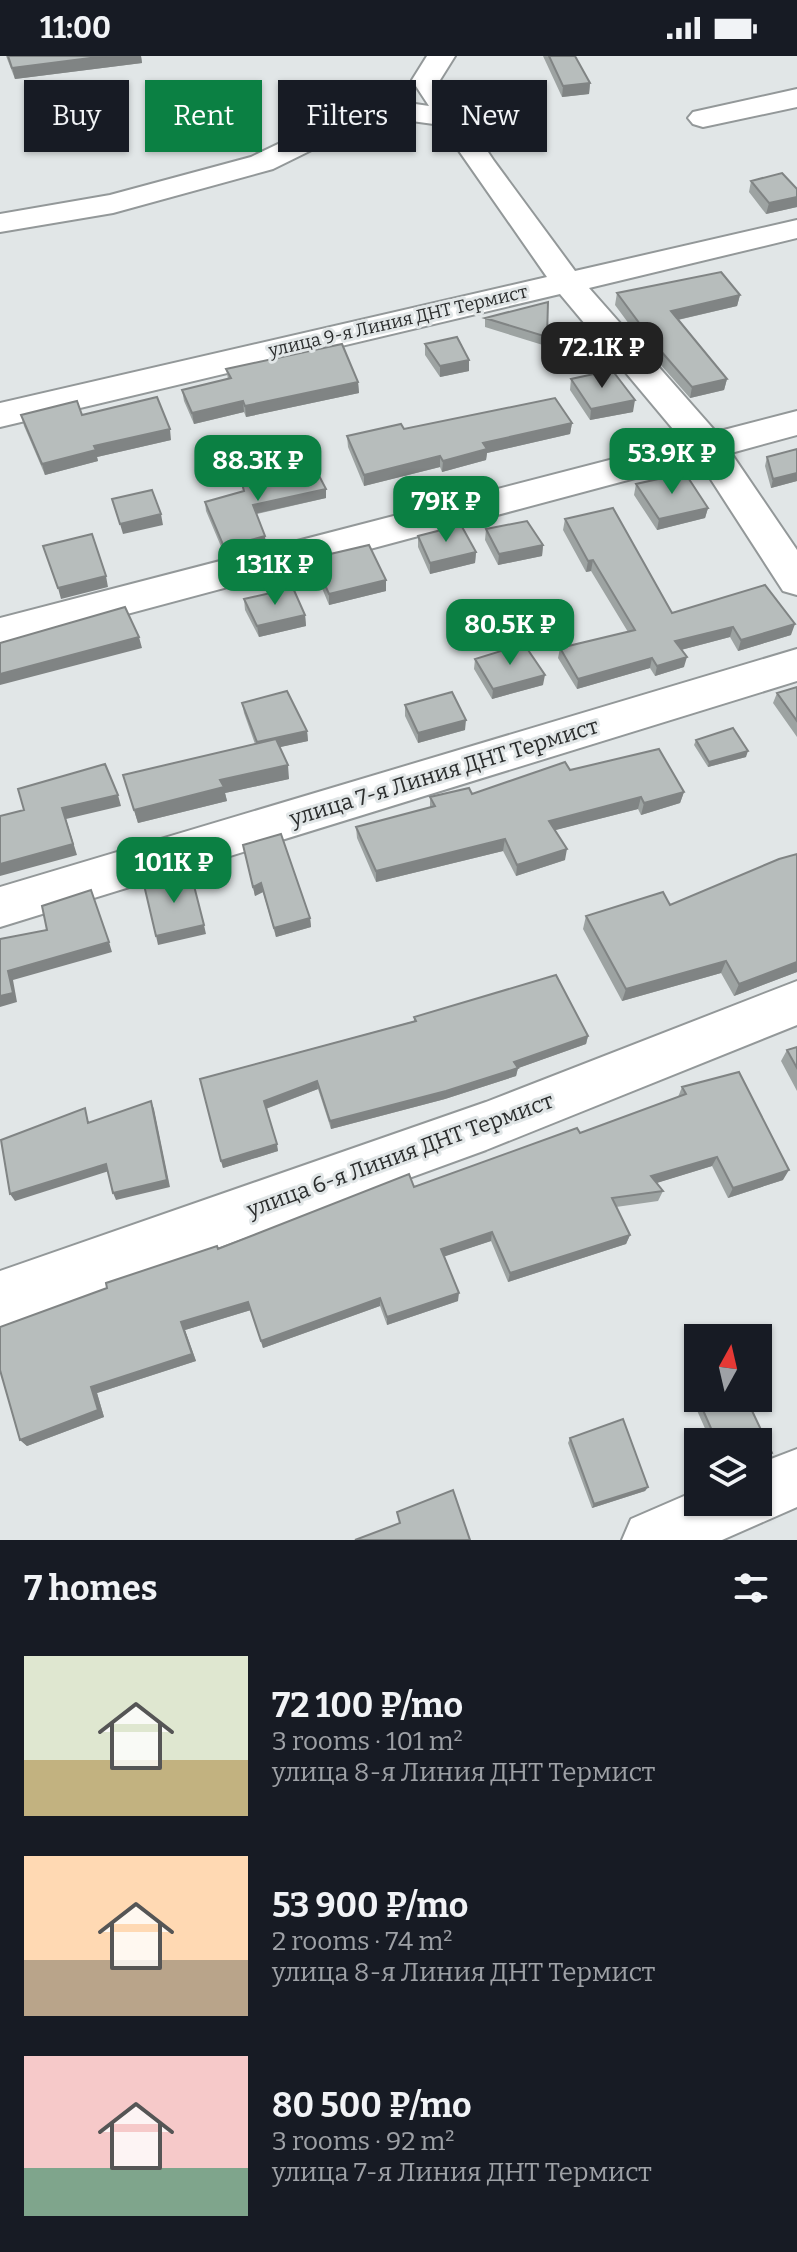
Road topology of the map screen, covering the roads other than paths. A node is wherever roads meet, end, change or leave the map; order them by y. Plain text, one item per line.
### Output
1 (441, 56) edge
2 (432, 89) edge
3 (797, 98) edge
4 (432, 115) edge
5 (703, 118) dead end
6 (476, 152) edge
7 (0, 223) edge
8 (797, 229) edge
9 (566, 281) junction
10 (0, 415) edge
11 (797, 423) edge
12 (707, 445) junction
13 (797, 581) edge
14 (0, 633) edge
15 (797, 665) edge
16 (0, 907) edge
17 (797, 1003) edge
18 (0, 1299) edge
19 (797, 1478) edge
20 (772, 1488) edge
21 (708, 1516) edge
22 (652, 1540) edge

1 - 2 street
3 - 5 street
4 - 7 street
6 - 9 street
8 - 9 street, улица 9-я Линия ДНТ Термист
9 - 10 street, улица 9-я Линия ДНТ Термист
9 - 12 street
11 - 12 street
12 - 13 street
12 - 14 street
15 - 16 street, улица 7-я Линия ДНТ Термист
17 - 18 street, улица 6-я Линия ДНТ Термист
19 - 20 street
21 - 22 street

